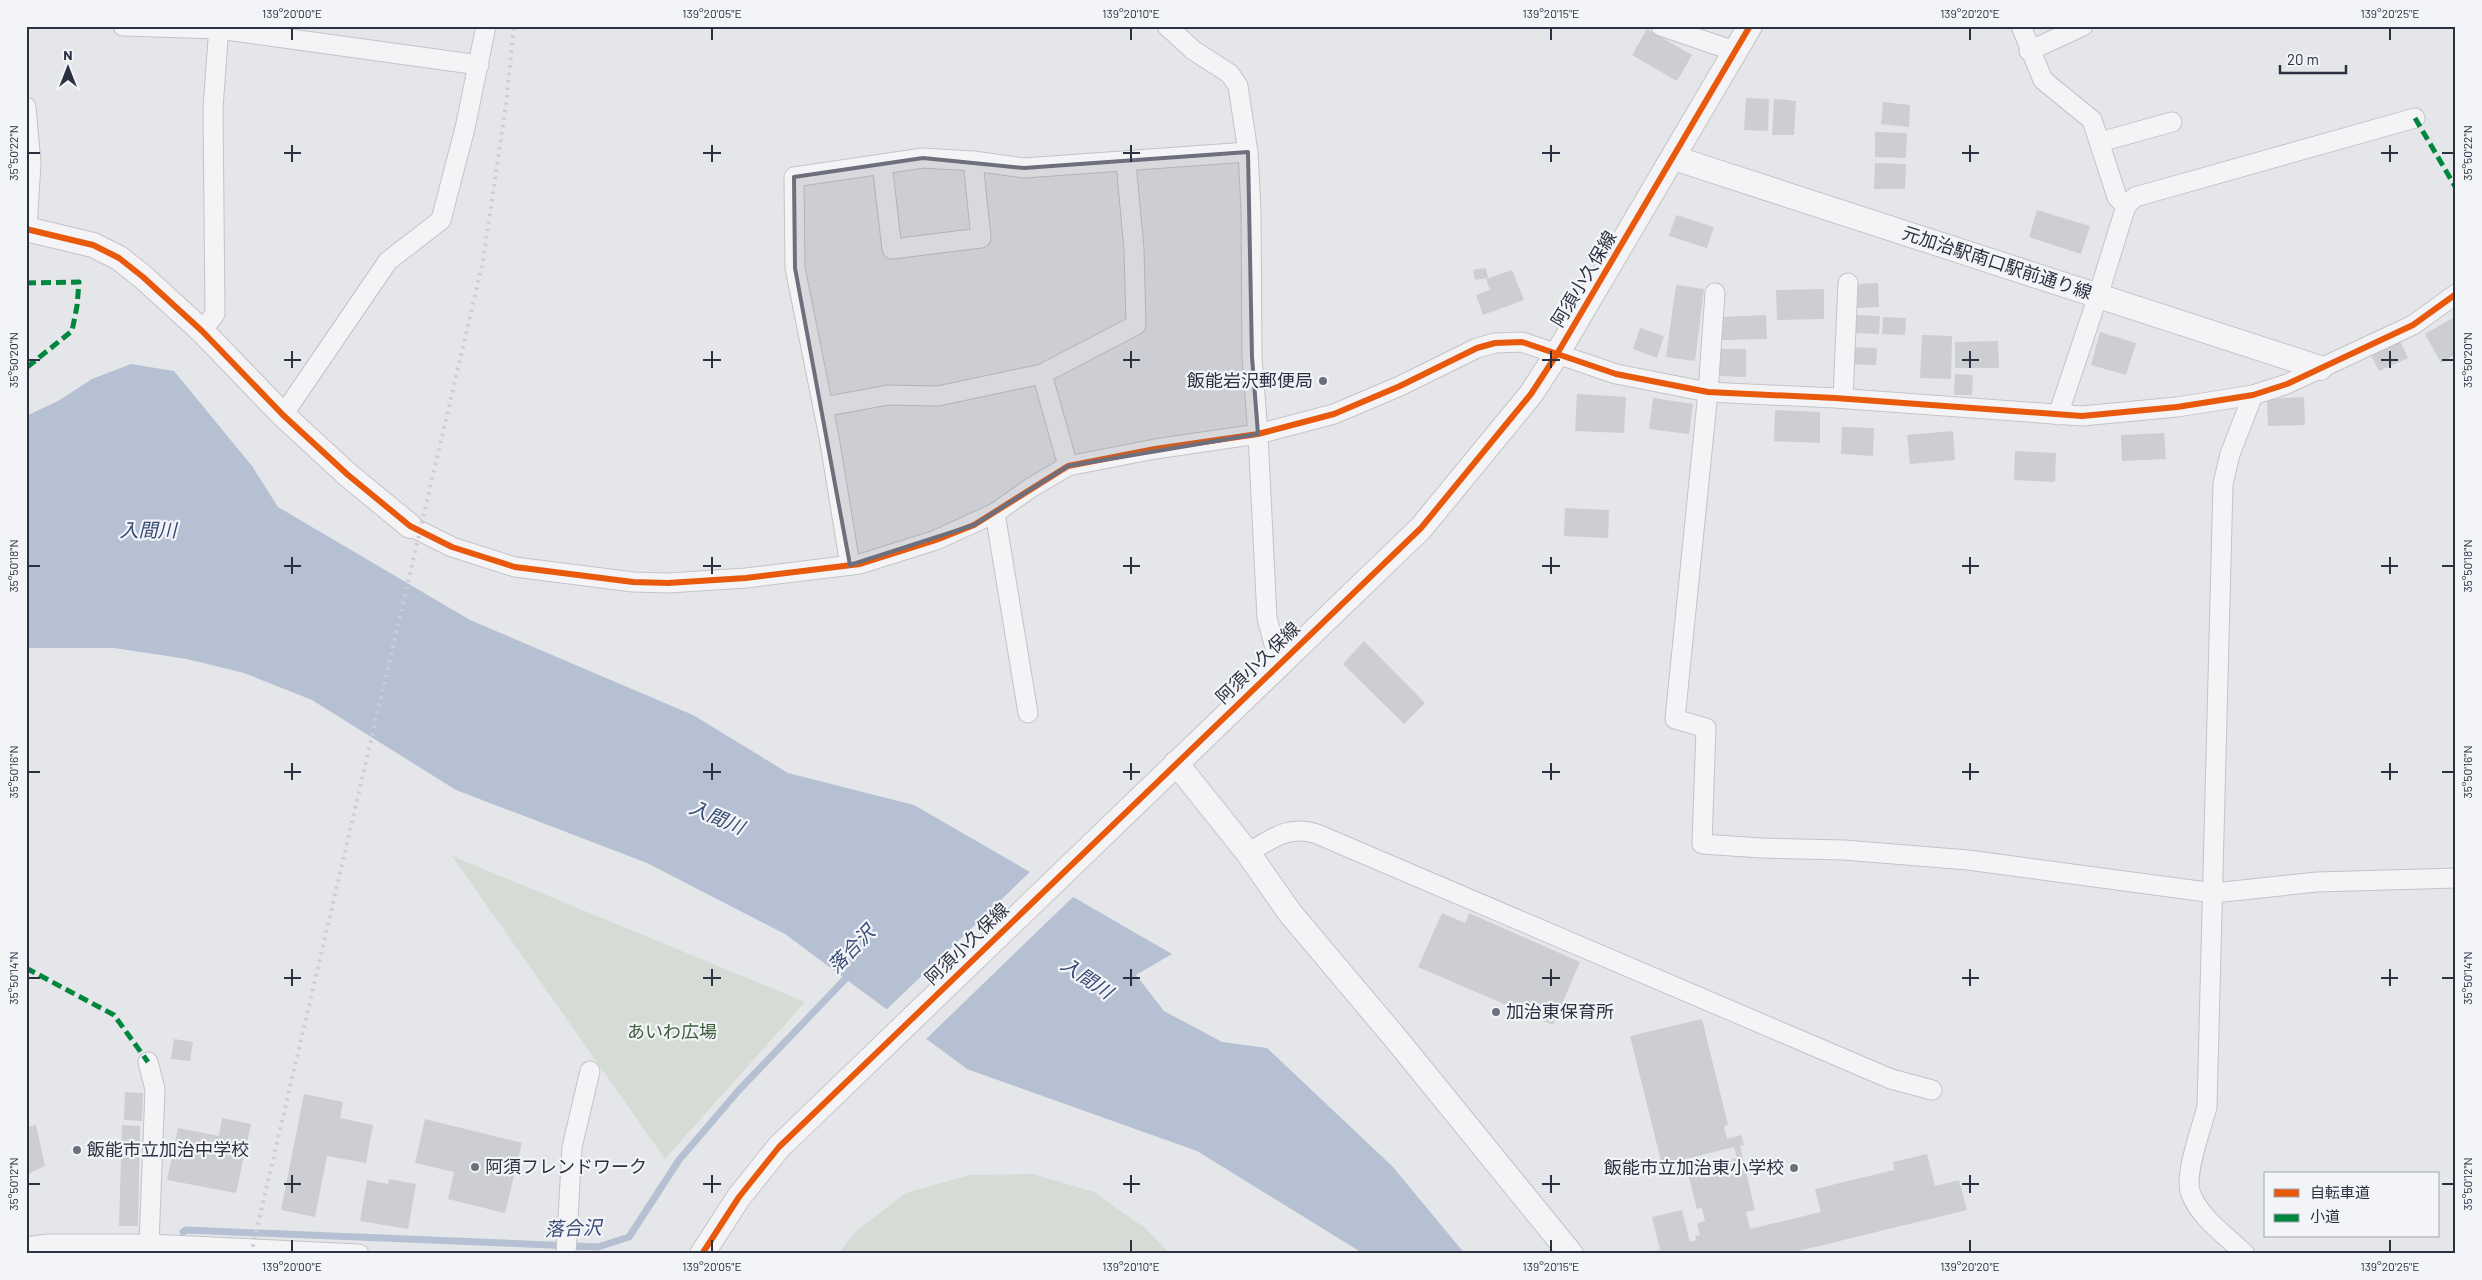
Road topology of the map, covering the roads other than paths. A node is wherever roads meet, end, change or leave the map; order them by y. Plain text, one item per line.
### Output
1 (123, 26) edge
2 (486, 26) edge
3 (1167, 26) edge
4 (1661, 26) edge
5 (1750, 26) edge
6 (2021, 26) edge
7 (2082, 26) edge
8 (219, 28) edge
9 (2030, 51) junction
10 (1736, 52) junction
11 (479, 65) junction
12 (26, 108) edge
13 (2416, 118) dead end
14 (2172, 122) dead end
15 (2100, 142) junction
16 (1248, 152) junction
17 (1674, 158) junction
18 (973, 161) junction
19 (1126, 162) junction
20 (882, 164) junction
21 (2126, 206) junction
22 (26, 229) edge
23 (1848, 283) dead end
24 (1715, 293) dead end
25 (2456, 294) edge
26 (2098, 296) junction
27 (202, 331) junction
28 (1557, 354) junction
29 (2320, 368) junction
30 (1042, 374) junction
31 (1708, 392) junction
32 (2253, 395) junction
33 (1843, 398) junction
34 (823, 407) junction
35 (283, 415) junction
36 (2058, 415) junction
37 (1258, 434) junction
38 (1068, 466) junction
39 (995, 513) junction
40 (410, 526) joint
41 (850, 565) junction
42 (1279, 663) junction
43 (1028, 713) dead end
44 (1176, 763) junction
45 (1248, 853) junction
46 (2456, 878) edge
47 (2214, 893) junction
48 (148, 1062) dead end
49 (590, 1070) dead end
50 (1932, 1090) dead end
51 (149, 1244) junction
52 (566, 1246) edge
53 (26, 1247) edge
54 (359, 1254) edge
55 (702, 1254) edge
56 (1571, 1254) edge
57 (2245, 1254) edge

1 - 8 street
2 - 11 street
3 - 16 street
4 - 10 street
5 - 10 street, 阿須小久保線
6 - 9 street
7 - 9 street
8 - 11 street
8 - 27 street
9 - 15 street
10 - 17 street, 阿須小久保線
11 - 35 street
12 - 22 street
13 - 21 street
14 - 15 street
15 - 21 street
16 - 19 street
16 - 37 street
17 - 26 street, 元加治駅南口駅前通り線
17 - 28 street, 阿須小久保線
18 - 19 street
18 - 20 street
18 - 20 street
19 - 30 street
20 - 34 street
21 - 26 street
22 - 27 street
23 - 33 street
24 - 31 street
25 - 29 street
26 - 29 street, 元加治駅南口駅前通り線
26 - 36 street
27 - 35 street
28 - 31 street
28 - 37 street
28 - 42 street, 阿須小久保線
29 - 32 street
30 - 34 street
30 - 38 street
31 - 33 street
31 - 47 street
32 - 36 street
32 - 47 street
33 - 36 street
34 - 41 street
35 - 40 street
37 - 38 street
37 - 42 street
38 - 39 street
39 - 41 street
39 - 43 street
40 - 41 street
42 - 44 street, 阿須小久保線
44 - 45 street
44 - 55 street, 阿須小久保線
45 - 50 street
45 - 56 street
46 - 47 street
47 - 57 street
48 - 51 street
49 - 52 street
51 - 53 street
51 - 54 street

